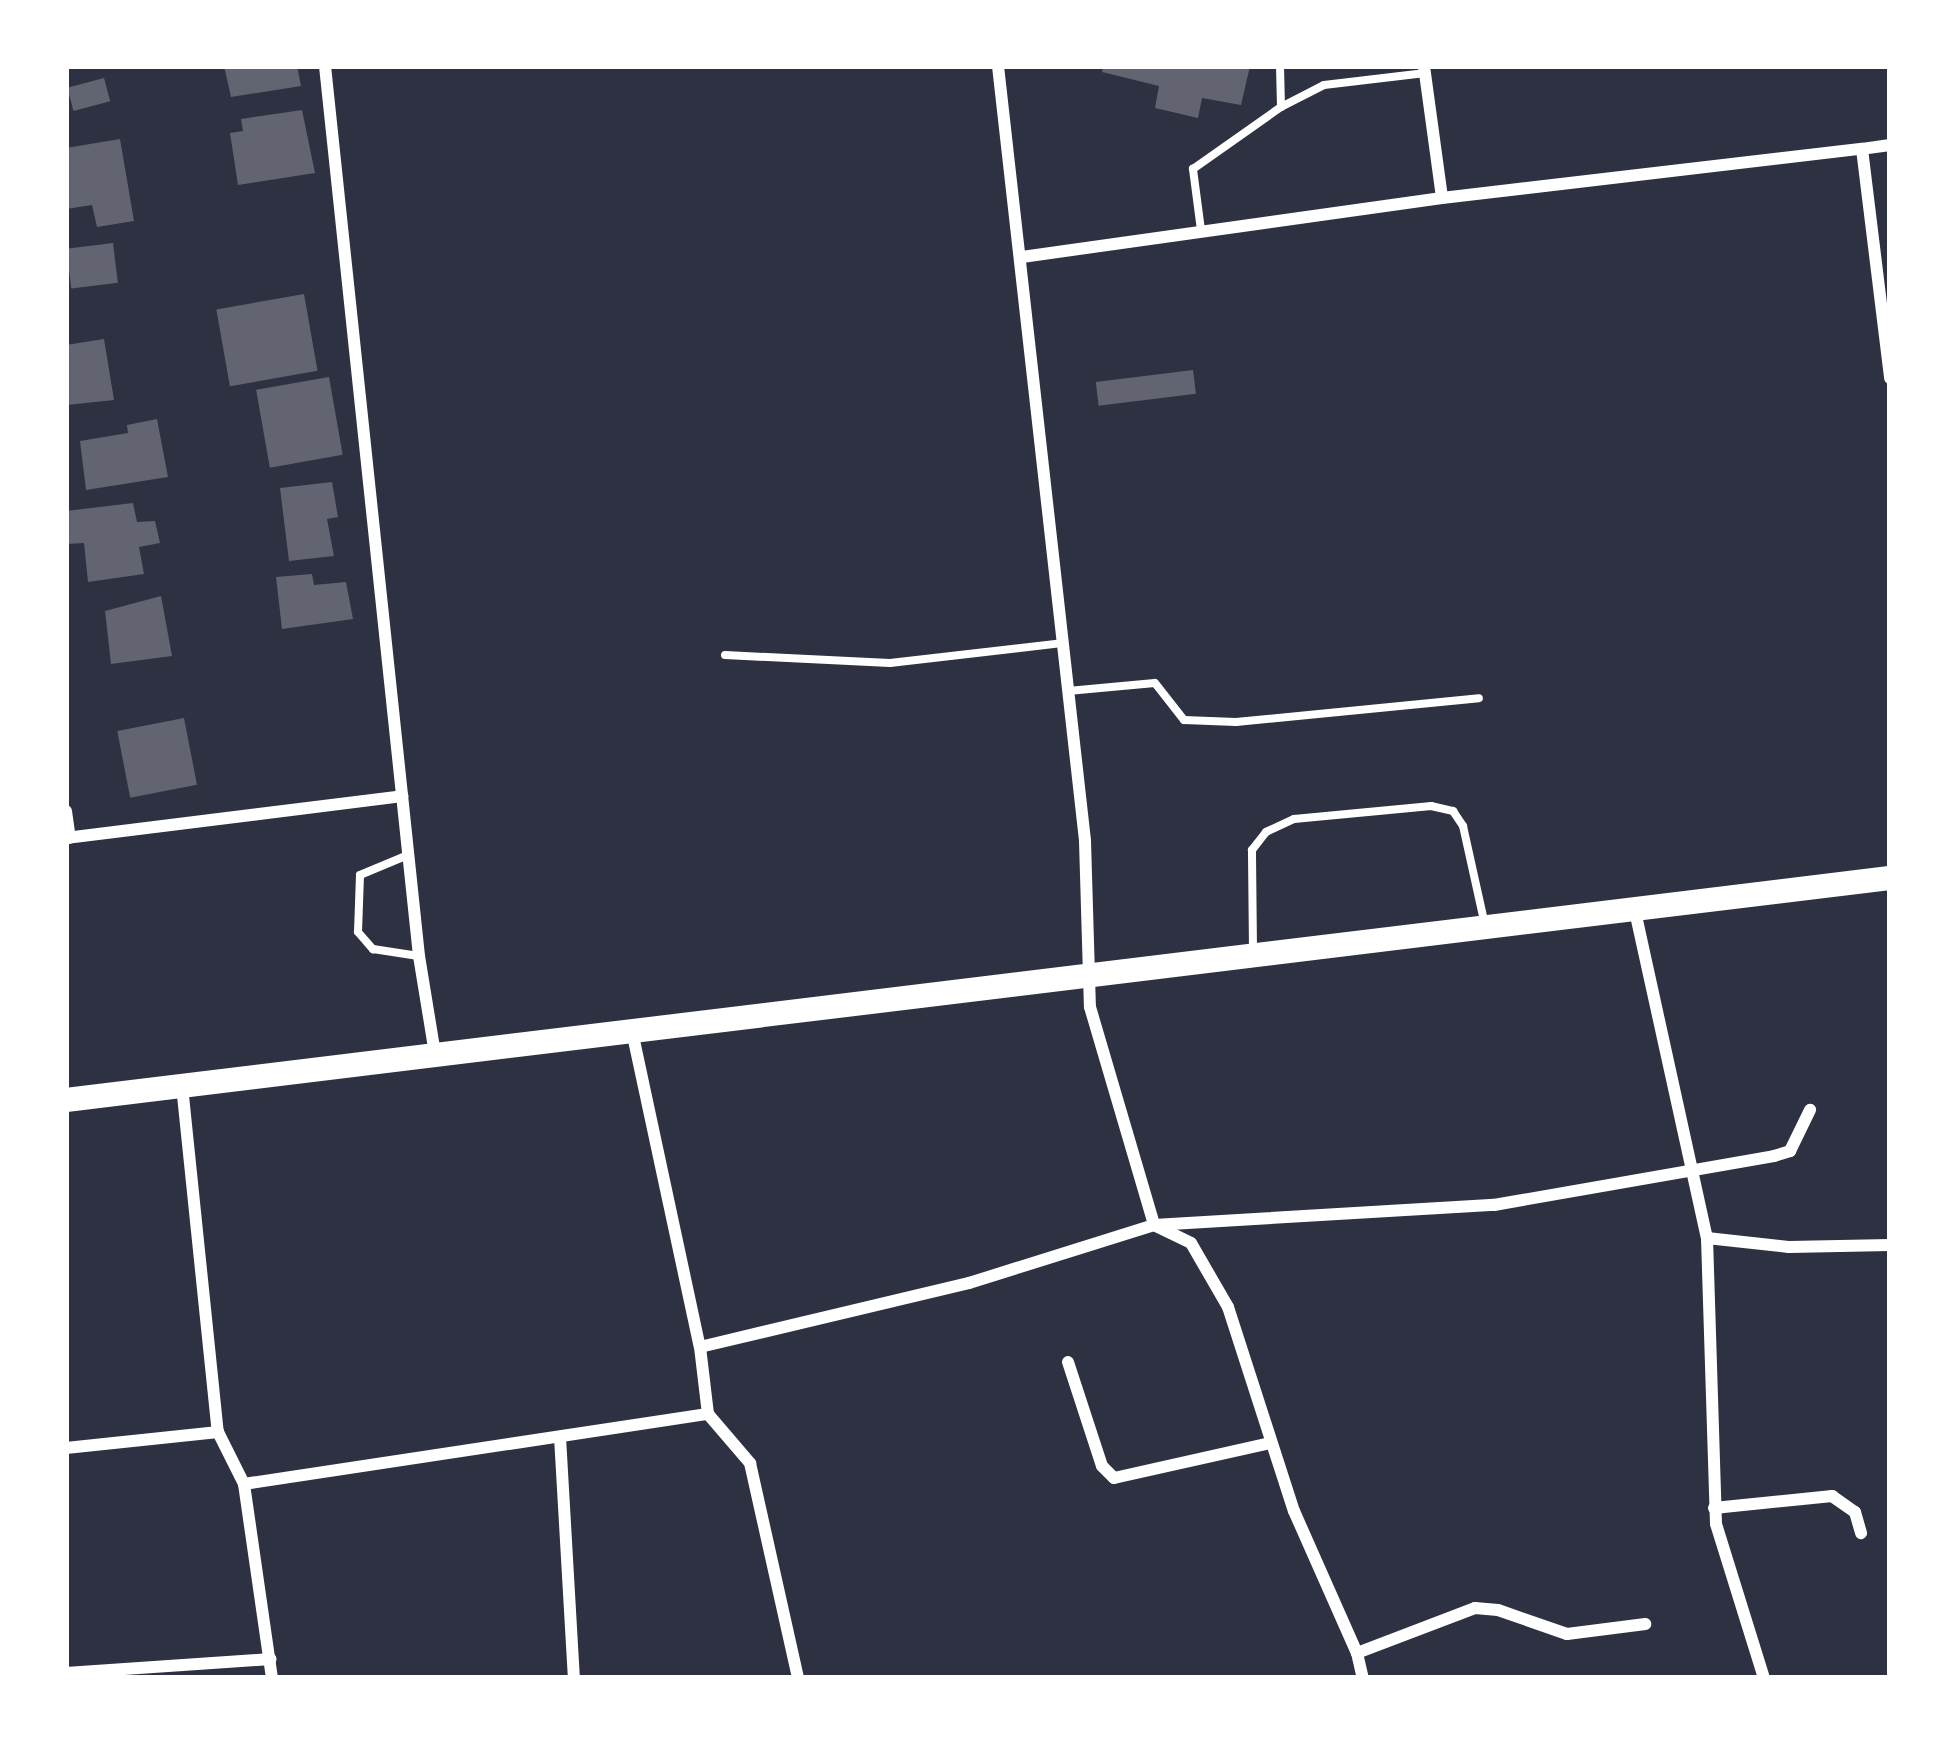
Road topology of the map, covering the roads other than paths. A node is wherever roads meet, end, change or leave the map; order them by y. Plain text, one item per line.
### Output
1 (325, 66) edge
2 (998, 66) edge
3 (1280, 66) edge
4 (1425, 70) edge
5 (1281, 107) junction
6 (1890, 145) edge
7 (1862, 149) junction
8 (1442, 198) junction
9 (1201, 230) junction
10 (1022, 257) junction
11 (1890, 378) edge
12 (1064, 643) junction
13 (725, 655) dead end
14 (1069, 691) junction
15 (1479, 698) dead end
16 (402, 796) junction
17 (66, 811) edge
18 (68, 838) edge
19 (408, 855) junction
20 (1890, 878) edge
21 (1635, 911) junction
22 (1486, 928) junction
23 (419, 956) junction
24 (1253, 957) junction
25 (1089, 979) junction
26 (632, 1030) junction
27 (435, 1054) junction
28 (182, 1086) junction
29 (66, 1100) edge
30 (1810, 1110) dead end
31 (1689, 1168) junction
32 (1154, 1225) junction
33 (1707, 1238) junction
34 (1890, 1245) edge
35 (700, 1347) junction
36 (1068, 1362) dead end
37 (708, 1414) junction
38 (218, 1432) junction
39 (560, 1438) junction
40 (1271, 1443) junction
41 (66, 1448) edge
42 (244, 1484) junction
43 (1714, 1508) junction
44 (1861, 1533) dead end
45 (1645, 1624) dead end
46 (1357, 1653) junction
47 (271, 1659) junction
48 (66, 1673) edge
49 (272, 1678) edge
50 (574, 1678) edge
51 (798, 1678) edge
52 (1363, 1678) edge
53 (1764, 1678) edge

1 - 16 street
2 - 10 street
3 - 5 lane
4 - 5 lane
4 - 8 street
5 - 9 lane
6 - 7 street
7 - 8 street
7 - 11 street
8 - 9 street
9 - 10 street
10 - 12 street
12 - 13 lane
12 - 14 street
14 - 15 lane
14 - 25 street
16 - 18 street
16 - 19 street
17 - 18 street
19 - 23 street
19 - 23 lane
20 - 21 main road
21 - 22 main road
21 - 31 street
22 - 24 main road
22 - 24 lane
23 - 27 street
24 - 25 main road
25 - 26 main road
25 - 32 street
26 - 27 main road
26 - 35 street
27 - 28 main road
28 - 29 main road
28 - 38 street
30 - 31 street
31 - 32 street
31 - 33 street
32 - 35 street
32 - 40 street
33 - 34 street
33 - 43 street
35 - 37 street
36 - 40 street
37 - 39 street
37 - 51 street
38 - 41 street
38 - 42 street
39 - 42 street
39 - 50 street
40 - 46 street
42 - 47 street
43 - 44 street
43 - 53 street
45 - 46 street
46 - 52 street
47 - 48 street
47 - 49 street

